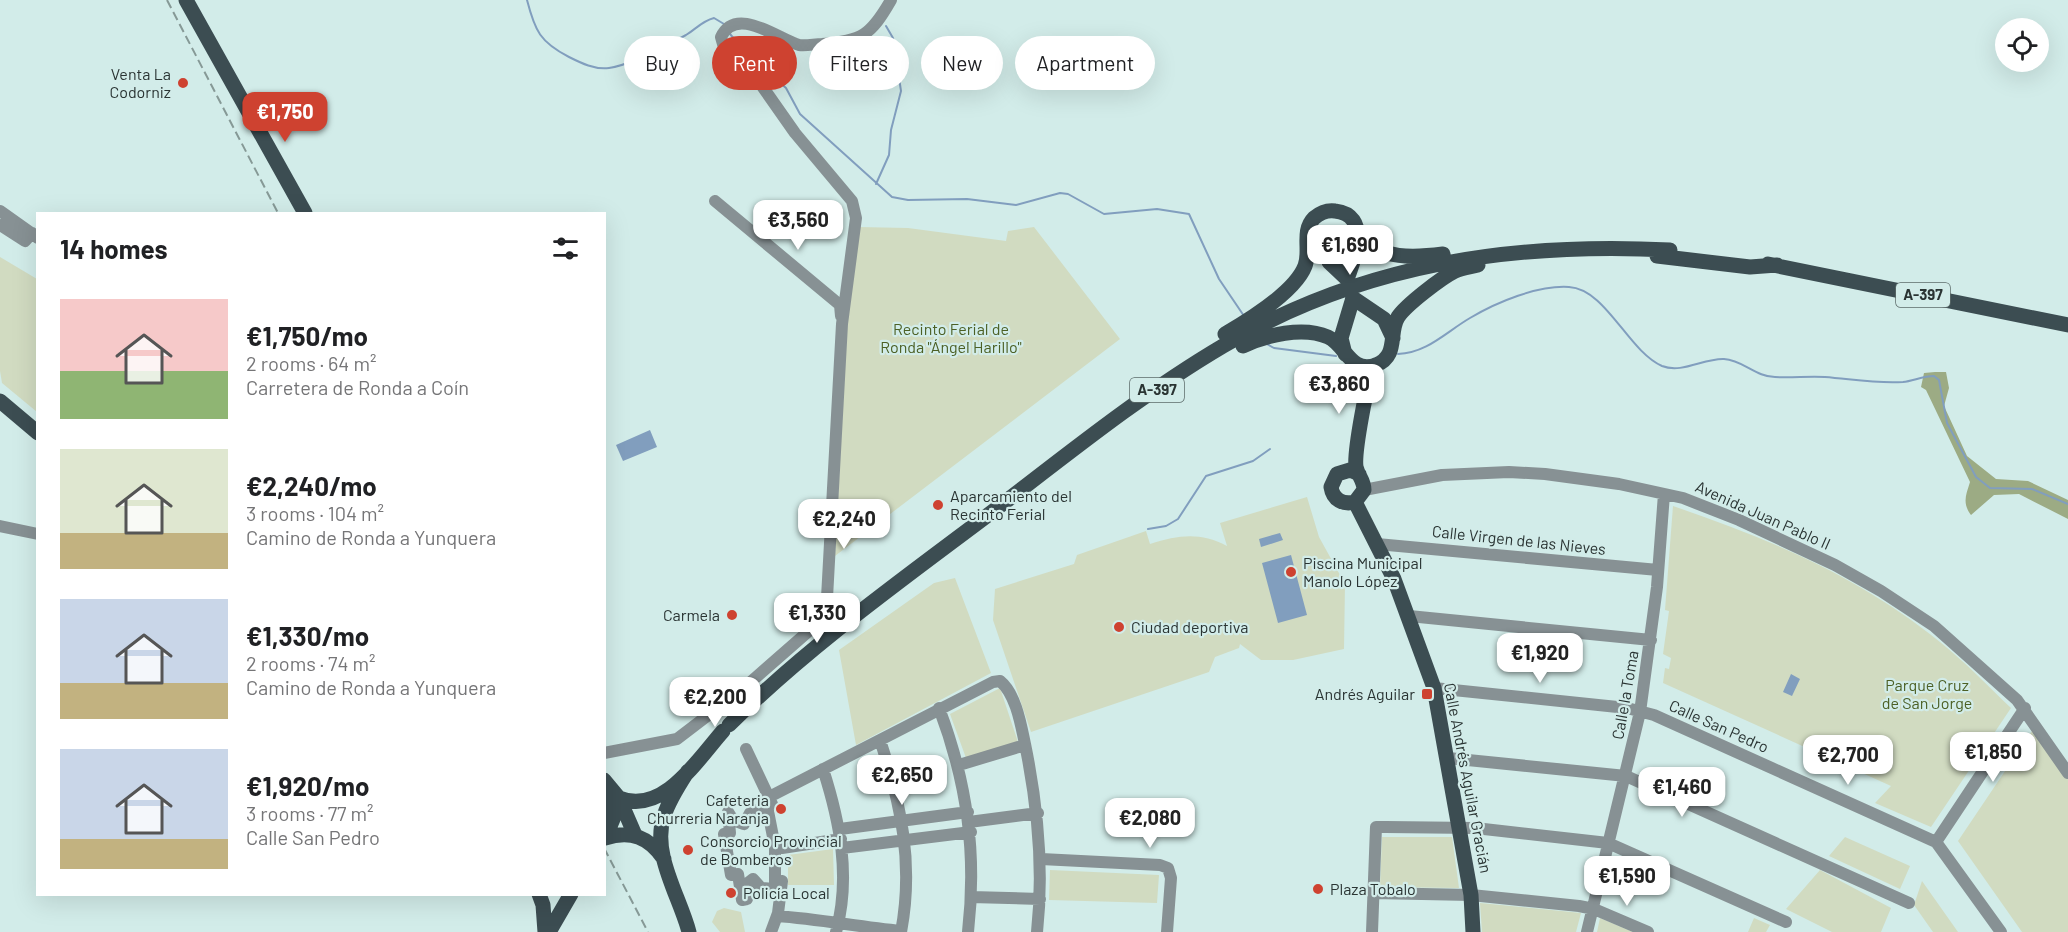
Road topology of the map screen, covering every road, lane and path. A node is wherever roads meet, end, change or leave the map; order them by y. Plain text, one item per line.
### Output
1 (186, 0) edge
2 (891, 0) edge
3 (236, 91) junction
4 (715, 201) dead end
5 (0, 211) edge
6 (301, 212) edge
7 (301, 212) edge
8 (0, 225) edge
9 (35, 236) edge
10 (1307, 241) junction
11 (1357, 244) junction
12 (1670, 250) junction
13 (1777, 265) junction
14 (842, 324) junction
15 (2068, 326) edge
16 (1393, 339) junction
17 (1348, 358) junction
18 (1375, 365) junction
19 (0, 401) edge
20 (36, 431) edge
21 (1067, 455) junction
22 (1352, 472) junction
23 (1022, 489) junction
24 (1664, 494) junction
25 (1359, 496) junction
26 (0, 526) edge
27 (36, 534) edge
28 (1377, 544) junction
29 (1658, 570) junction
30 (1409, 616) junction
31 (1651, 640) junction
32 (1434, 688) junction
33 (939, 708) junction
34 (2025, 708) junction
35 (1640, 712) junction
36 (880, 740) junction
37 (1025, 745) junction
38 (746, 748) dead end
39 (606, 755) edge
40 (1448, 758) junction
41 (958, 765) junction
42 (823, 770) junction
43 (2068, 773) edge
44 (683, 776) junction
45 (1626, 776) junction
46 (612, 790) edge
47 (769, 797) junction
48 (1038, 813) junction
49 (903, 820) junction
50 (969, 822) junction
51 (1461, 828) junction
52 (606, 836) edge
53 (639, 836) junction
54 (606, 838) edge
55 (841, 838) junction
56 (906, 840) junction
57 (1936, 842) junction
58 (1608, 843) junction
59 (782, 848) junction
60 (664, 859) junction
61 (1041, 859) junction
62 (761, 888) joint
63 (1373, 893) junction
64 (1471, 895) junction
65 (540, 896) edge
66 (570, 896) edge
67 (971, 897) junction
68 (1040, 899) junction
69 (1909, 903) dead end
70 (1594, 909) junction
71 (777, 916) junction
72 (1786, 922) dead end
73 (838, 928) edge
74 (901, 931) edge
75 (547, 932) edge
76 (689, 932) edge
77 (771, 932) edge
78 (968, 932) edge
79 (1037, 932) edge
80 (1167, 932) edge
81 (1372, 932) edge
82 (1473, 932) edge
83 (1587, 932) edge
84 (1648, 932) edge
85 (2001, 932) edge

1 - 3 main road
2 - 14 street
3 - 6 main road
3 - 7 main road
4 - 14 street
5 - 9 street
8 - 9 street
10 - 11 main road
10 - 11 main road
10 - 21 main road
11 - 12 main road
12 - 13 main road, A-397
12 - 21 main road, A-397
13 - 15 main road, A-397
13 - 16 main road
14 - 39 street
16 - 17 main road
16 - 18 main road
17 - 18 main road
17 - 22 main road
17 - 23 main road
18 - 22 main road
19 - 20 main road
21 - 23 main road, A-397
22 - 25 main road, Calle Andrés Aguilar Gracián
22 - 25 main road
23 - 44 main road, A-397
24 - 25 street, Avenida Juan Pablo II
24 - 29 street, Calle la Toma
24 - 34 street, Avenida Juan Pablo II
25 - 28 main road, Calle Andrés Aguilar Gracián
26 - 27 street
28 - 29 street, Calle Virgen de las Nieves
28 - 30 main road, Calle Andrés Aguilar Gracián
29 - 31 street, Calle la Toma
30 - 31 street
30 - 32 main road, Calle Andrés Aguilar Gracián
31 - 35 street, Calle la Toma
32 - 35 street, Calle San Pedro
32 - 40 main road, Calle Andrés Aguilar Gracián
33 - 36 street
33 - 37 street
33 - 41 street
34 - 43 street, Avenida Juan Pablo II
34 - 57 street
35 - 45 street, Calle la Toma
35 - 57 street, Calle San Pedro
36 - 42 street
36 - 49 street
37 - 41 street
37 - 48 street
38 - 47 street
40 - 45 street
40 - 51 main road, Calle Andrés Aguilar Gracián
41 - 50 street
42 - 47 street
42 - 55 street
44 - 46 main road
44 - 53 main road
44 - 60 main road
45 - 58 street, Calle la Toma
45 - 69 street
46 - 52 main road
46 - 53 main road
47 - 59 street
48 - 50 street
48 - 61 street
49 - 50 street
49 - 55 street
49 - 56 street
50 - 56 street
50 - 67 street
51 - 58 street
51 - 63 street
51 - 64 main road, Calle Andrés Aguilar Gracián
53 - 54 main road
53 - 60 main road
55 - 56 street
55 - 59 street
55 - 73 street
56 - 74 street
57 - 85 street, Calle San Pedro
58 - 70 street, Calle la Toma
58 - 72 street
59 - 71 street
60 - 76 main road
61 - 68 street
61 - 80 street
62 - 62 street
63 - 64 street
63 - 81 street
64 - 70 street
64 - 82 main road, Calle Andrés Aguilar Gracián
65 - 75 main road
66 - 75 main road
67 - 68 street
67 - 78 street
68 - 79 street
70 - 83 street, Calle la Toma
70 - 84 street
71 - 73 street
71 - 77 street
73 - 74 street

